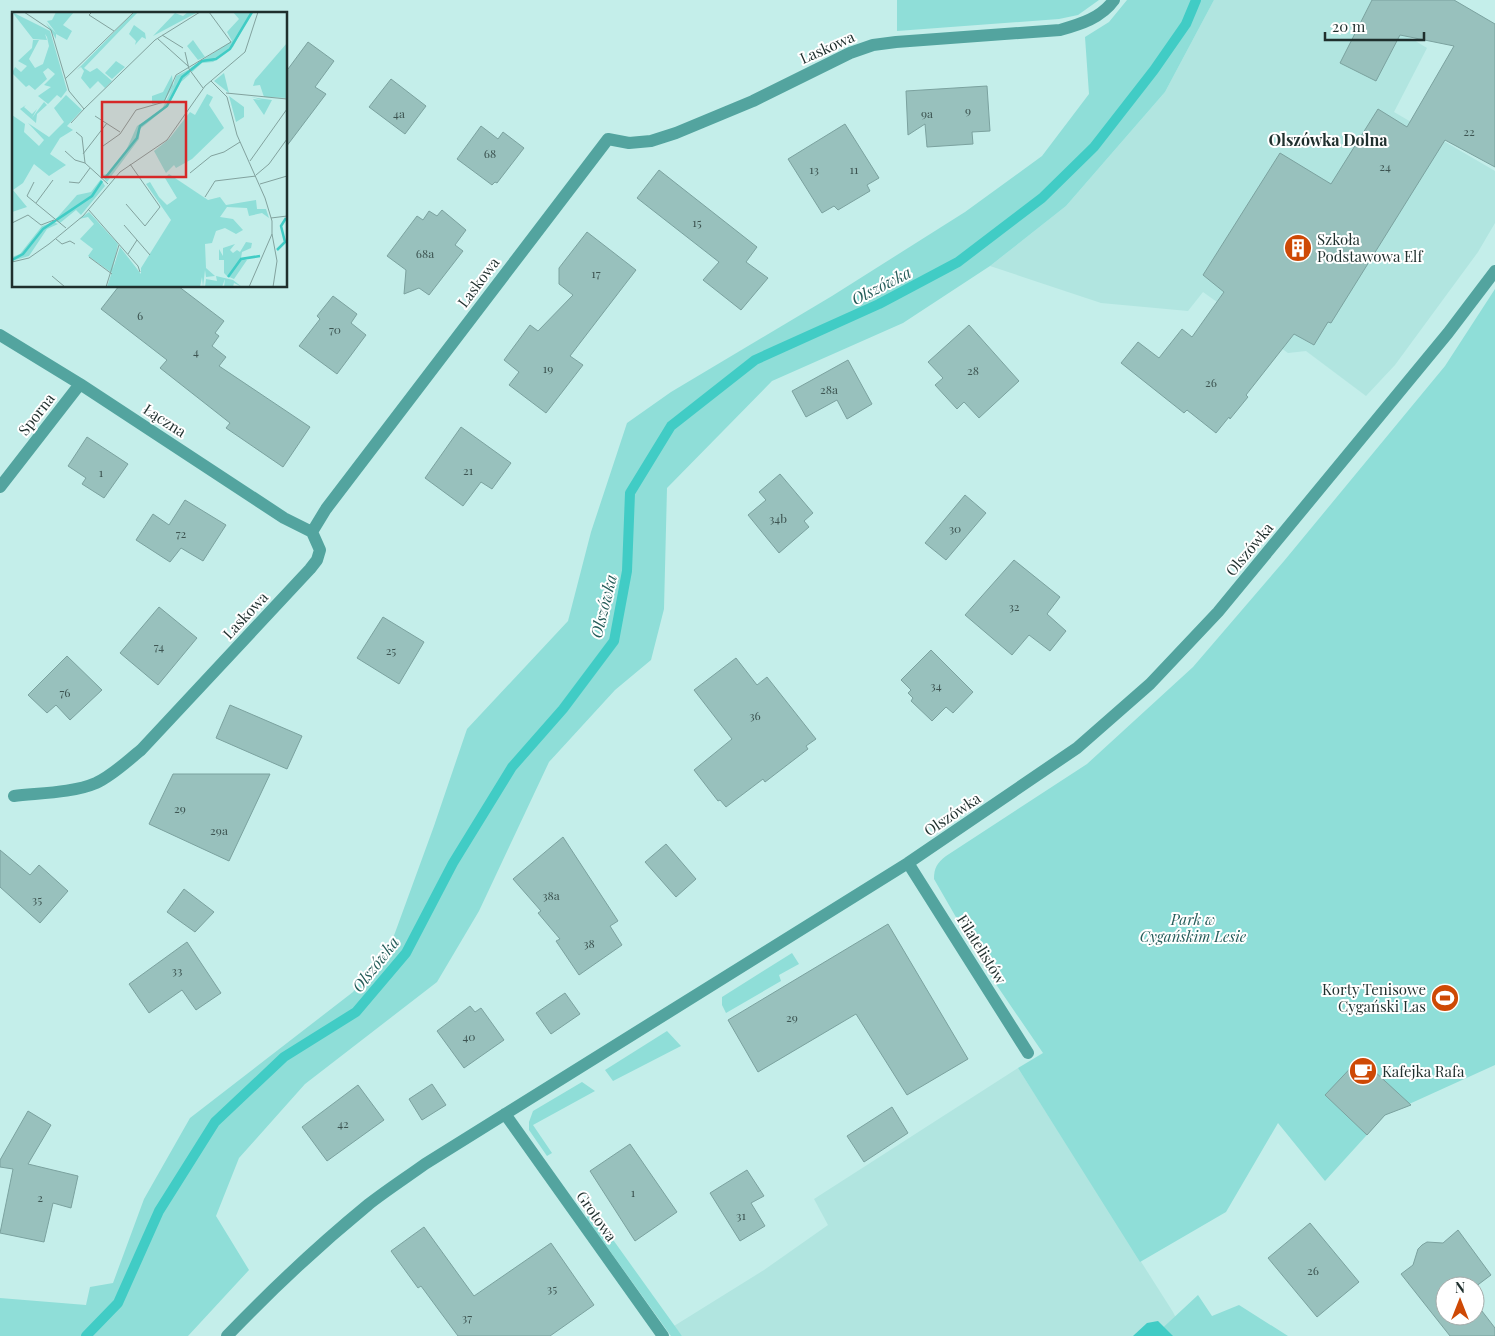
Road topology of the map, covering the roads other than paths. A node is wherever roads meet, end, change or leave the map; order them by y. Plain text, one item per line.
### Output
1 (1114, 0) edge
2 (1495, 271) edge
3 (0, 335) edge
4 (80, 384) junction
5 (0, 487) edge
6 (312, 532) junction
7 (14, 796) dead end
8 (908, 863) junction
9 (1028, 1053) dead end
10 (505, 1114) junction
11 (227, 1336) edge
12 (663, 1336) edge

1 - 6 street, Laskowa
2 - 8 street, Olszówka
3 - 4 street, Łączna
4 - 5 street, Sporna
4 - 6 street, Łączna
6 - 7 street, Laskowa
8 - 9 street, Filatelistów
8 - 10 street, Olszówka
10 - 11 street, Olszówka
10 - 12 street, Grotowa

